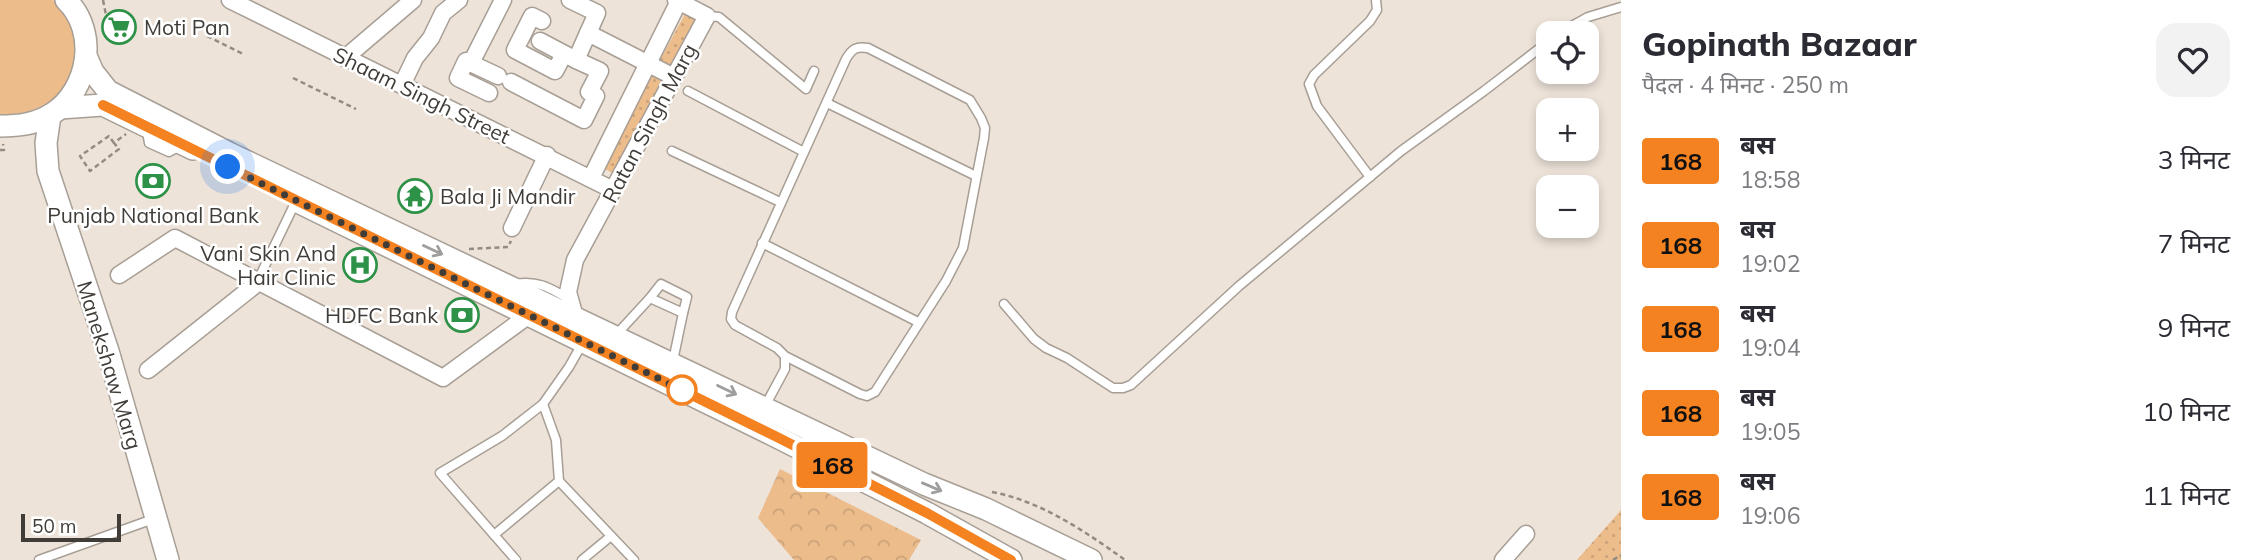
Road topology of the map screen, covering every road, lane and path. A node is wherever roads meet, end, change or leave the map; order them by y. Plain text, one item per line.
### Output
1 (103, 0) edge
2 (230, 0) edge
3 (413, 0) edge
4 (460, 0) edge
5 (503, 0) edge
6 (570, 0) edge
7 (1376, 0) edge
8 (678, 1) edge
9 (73, 2) edge
10 (1621, 7) edge
11 (707, 16) junction
12 (542, 21) dead end
13 (1581, 21) edge
14 (588, 33) junction
15 (110, 35) dead end
16 (124, 35) dead end
17 (207, 36) dead end
18 (130, 38) dead end
19 (540, 41) dead end
20 (1536, 51) edge
21 (245, 55) dead end
22 (86, 56) junction
23 (570, 57) junction
24 (345, 58) junction
25 (464, 60) junction
26 (648, 63) junction
27 (814, 71) dead end
28 (674, 77) junction
29 (293, 78) dead end
30 (402, 85) junction
31 (688, 91) dead end
32 (489, 93) dead end
33 (105, 98) junction
34 (827, 103) junction
35 (356, 109) dead end
36 (55, 112) junction
37 (143, 125) junction
38 (0, 126) edge
39 (114, 143) junction
40 (672, 151) dead end
41 (804, 152) junction
42 (547, 155) junction
43 (48, 171) junction
44 (976, 176) junction
45 (1370, 177) junction
46 (592, 178) junction
47 (613, 190) junction
48 (296, 201) junction
49 (780, 202) junction
50 (512, 234) joint
51 (762, 243) junction
52 (465, 249) dead end
53 (119, 275) dead end
54 (259, 281) junction
55 (650, 298) junction
56 (1004, 304) dead end
57 (572, 308) junction
58 (683, 313) junction
59 (529, 315) junction
60 (918, 322) junction
61 (615, 337) junction
62 (583, 341) junction
63 (785, 356) junction
64 (673, 363) junction
65 (148, 370) dead end
66 (543, 404) junction
67 (764, 408) junction
68 (558, 481) junction
69 (156, 518) junction
70 (1526, 534) dead end
71 (494, 535) junction
72 (611, 536) junction
73 (1621, 555) edge
74 (39, 560) edge
75 (168, 560) edge
76 (516, 560) edge
77 (582, 560) edge
78 (634, 560) edge
79 (1011, 560) edge
80 (1091, 560) edge
81 (1503, 560) edge
82 (1613, 560) edge

1 - 15 path
2 - 24 street, Shaam Singh Street
3 - 24 street
4 - 30 street
5 - 25 street
6 - 14 street
7 - 45 lane
8 - 11 street
8 - 26 street
9 - 22 street
10 - 13 lane
11 - 27 lane
11 - 28 street, Ratan Singh Marg
12 - 23 street
14 - 23 street
14 - 26 street
16 - 18 path
17 - 21 path
19 - 23 street
20 - 45 lane
22 - 33 street
22 - 36 street
23 - 25 street
24 - 30 street, Shaam Singh Street
25 - 32 street
26 - 28 street
26 - 46 street
28 - 47 street, Ratan Singh Marg
29 - 35 path
30 - 42 street, Shaam Singh Street
31 - 41 lane
33 - 36 street
33 - 37 street
33 -> 57 street
34 - 41 lane
34 - 44 lane
34 - 44 lane
36 - 38 street
36 - 43 street, Manekshaw Marg
37 - 39 path
37 - 48 street
38 - 43 street, Manekshaw Marg
39 - 39 path
40 - 49 lane
41 - 49 lane
42 - 46 street, Shaam Singh Street
42 - 50 street
43 - 69 street, Manekshaw Marg
44 - 60 lane
45 - 56 lane
46 - 47 street, Shaam Singh Street
47 - 57 street, Ratan Singh Marg
48 - 54 lane
48 - 59 street
49 - 51 lane
50 - 52 path
51 - 60 lane
51 - 63 lane
53 - 54 street
54 - 59 street
54 - 65 street
55 - 58 lane
55 - 58 lane
55 - 61 lane
57 - 61 street
58 - 64 lane
59 - 62 street
60 - 63 lane
61 - 64 street
62 - 66 lane
62 - 79 street
63 - 67 lane
64 -> 67 street
66 - 68 lane
66 - 71 lane
67 -> 80 street
68 - 71 lane
68 - 72 lane
69 - 74 lane
69 - 75 street, Manekshaw Marg
70 - 81 street
71 - 76 lane
72 - 77 lane
72 - 78 lane
73 - 82 path

